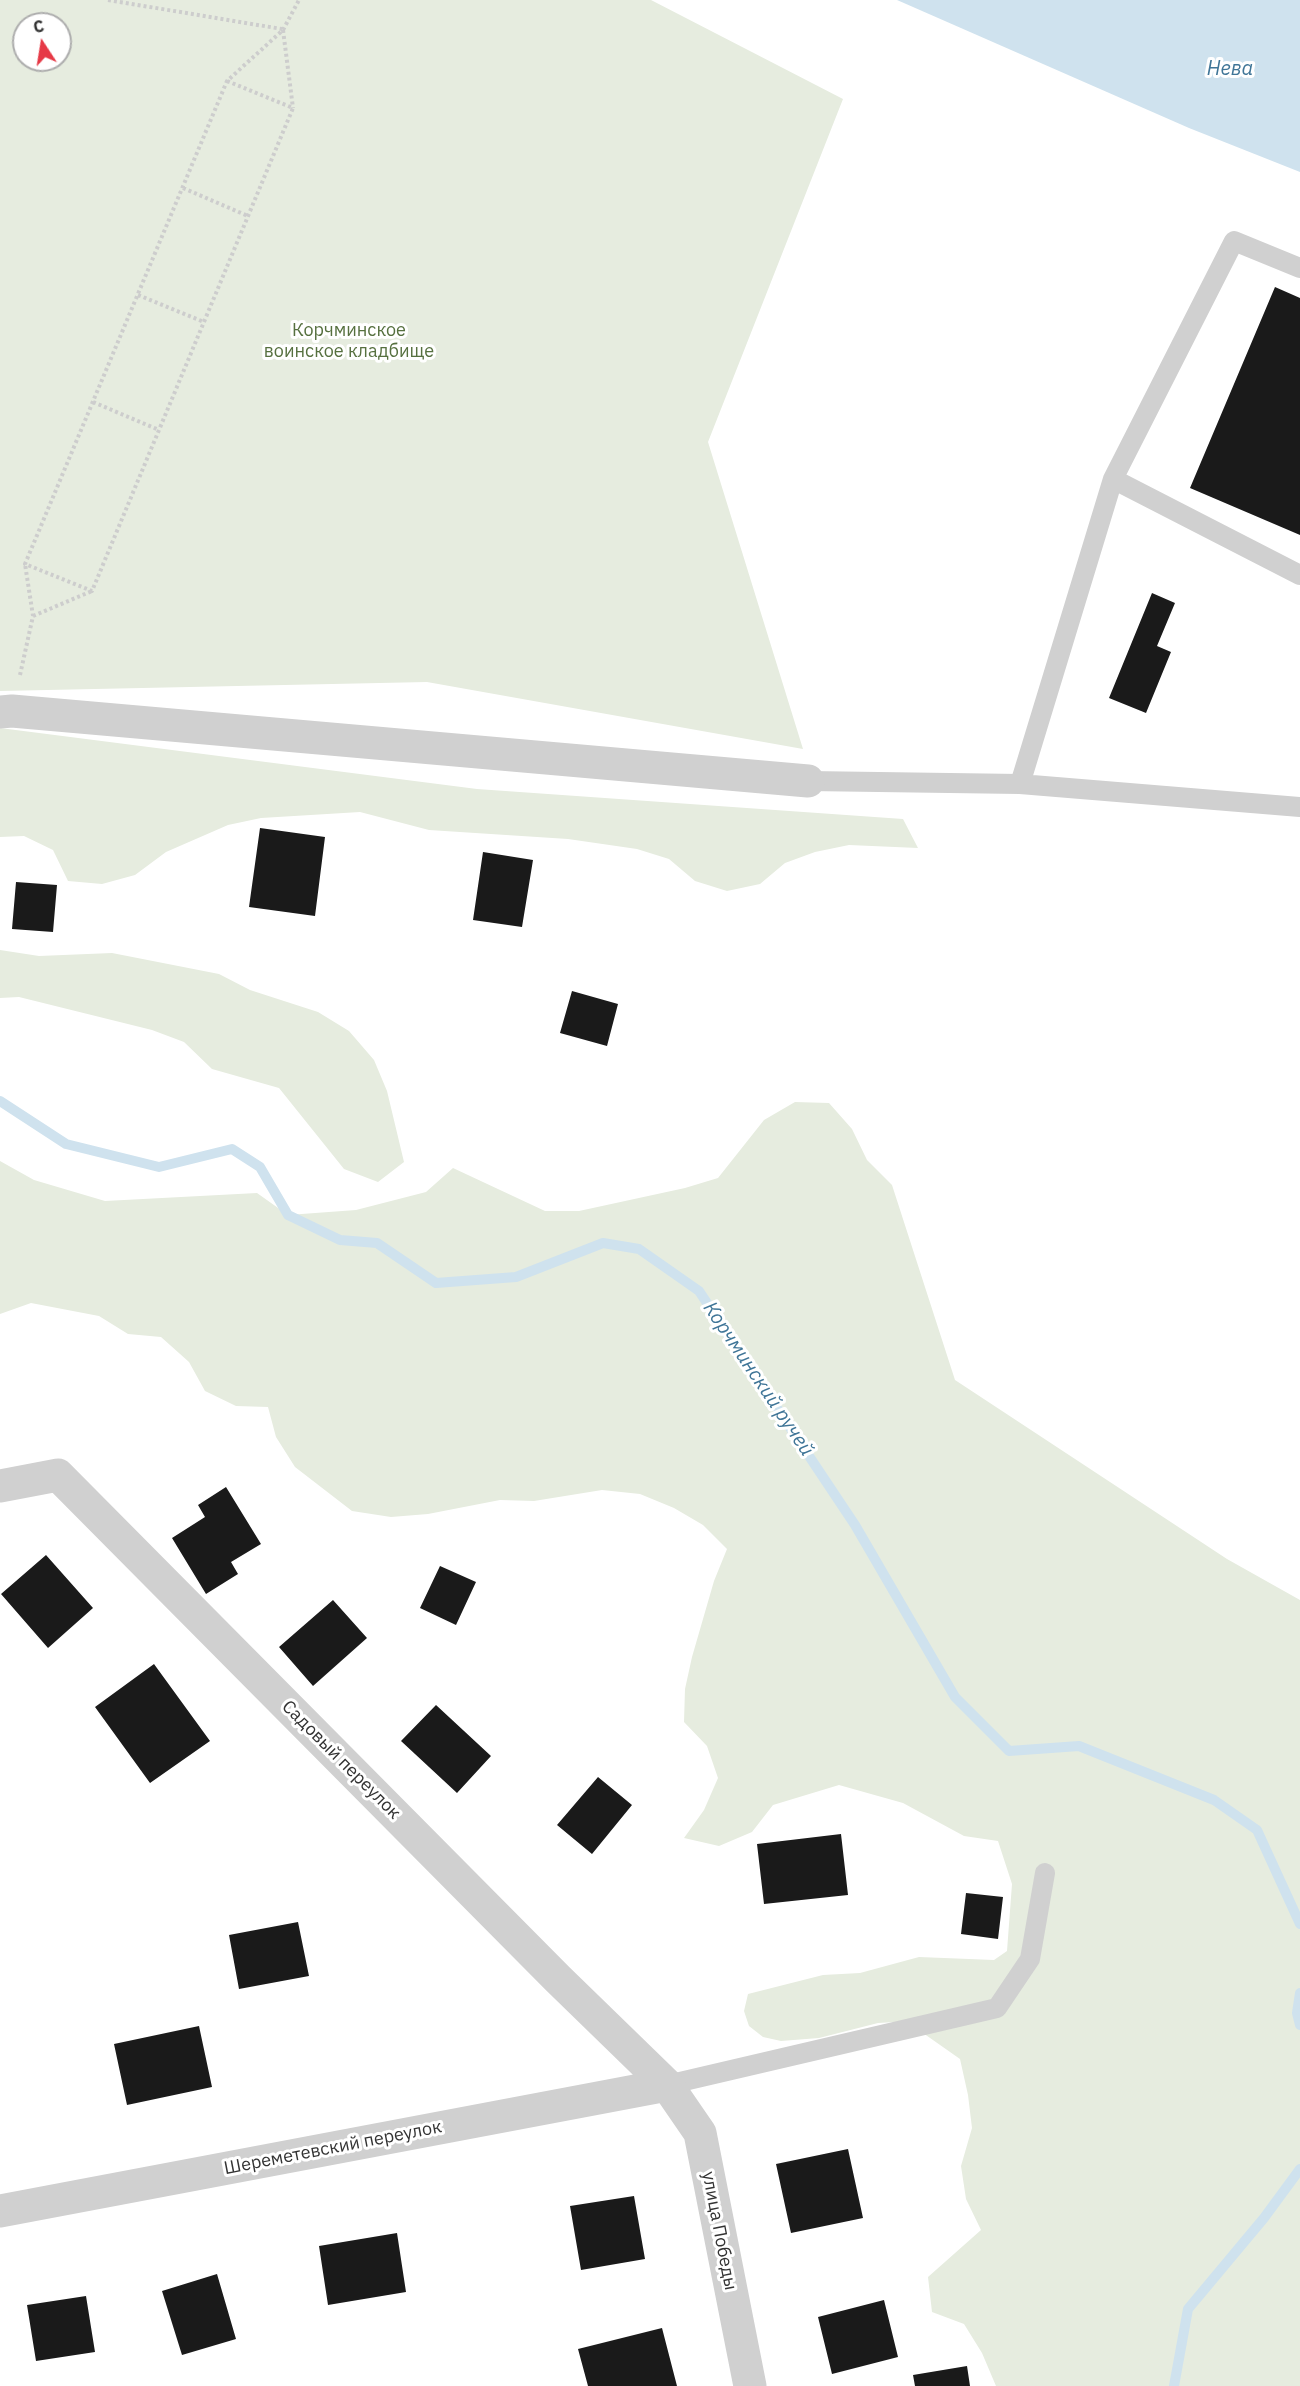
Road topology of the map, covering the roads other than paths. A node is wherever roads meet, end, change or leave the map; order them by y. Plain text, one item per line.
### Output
1 (1300, 268) edge
2 (1113, 479) junction
3 (1300, 575) edge
4 (6, 712) edge
5 (808, 781) joint
6 (1020, 784) junction
7 (1300, 807) edge
8 (0, 1486) edge
9 (1045, 1873) dead end
10 (667, 2085) junction
11 (0, 2211) edge
12 (750, 2386) edge

1 - 2 lane
2 - 3 lane
2 - 6 lane
4 - 5 street
5 - 6 lane
6 - 7 lane
8 - 10 street, Садовый переулок
9 - 10 lane
10 - 11 street, Шереметевский переулок
10 - 12 street, улица Победы

